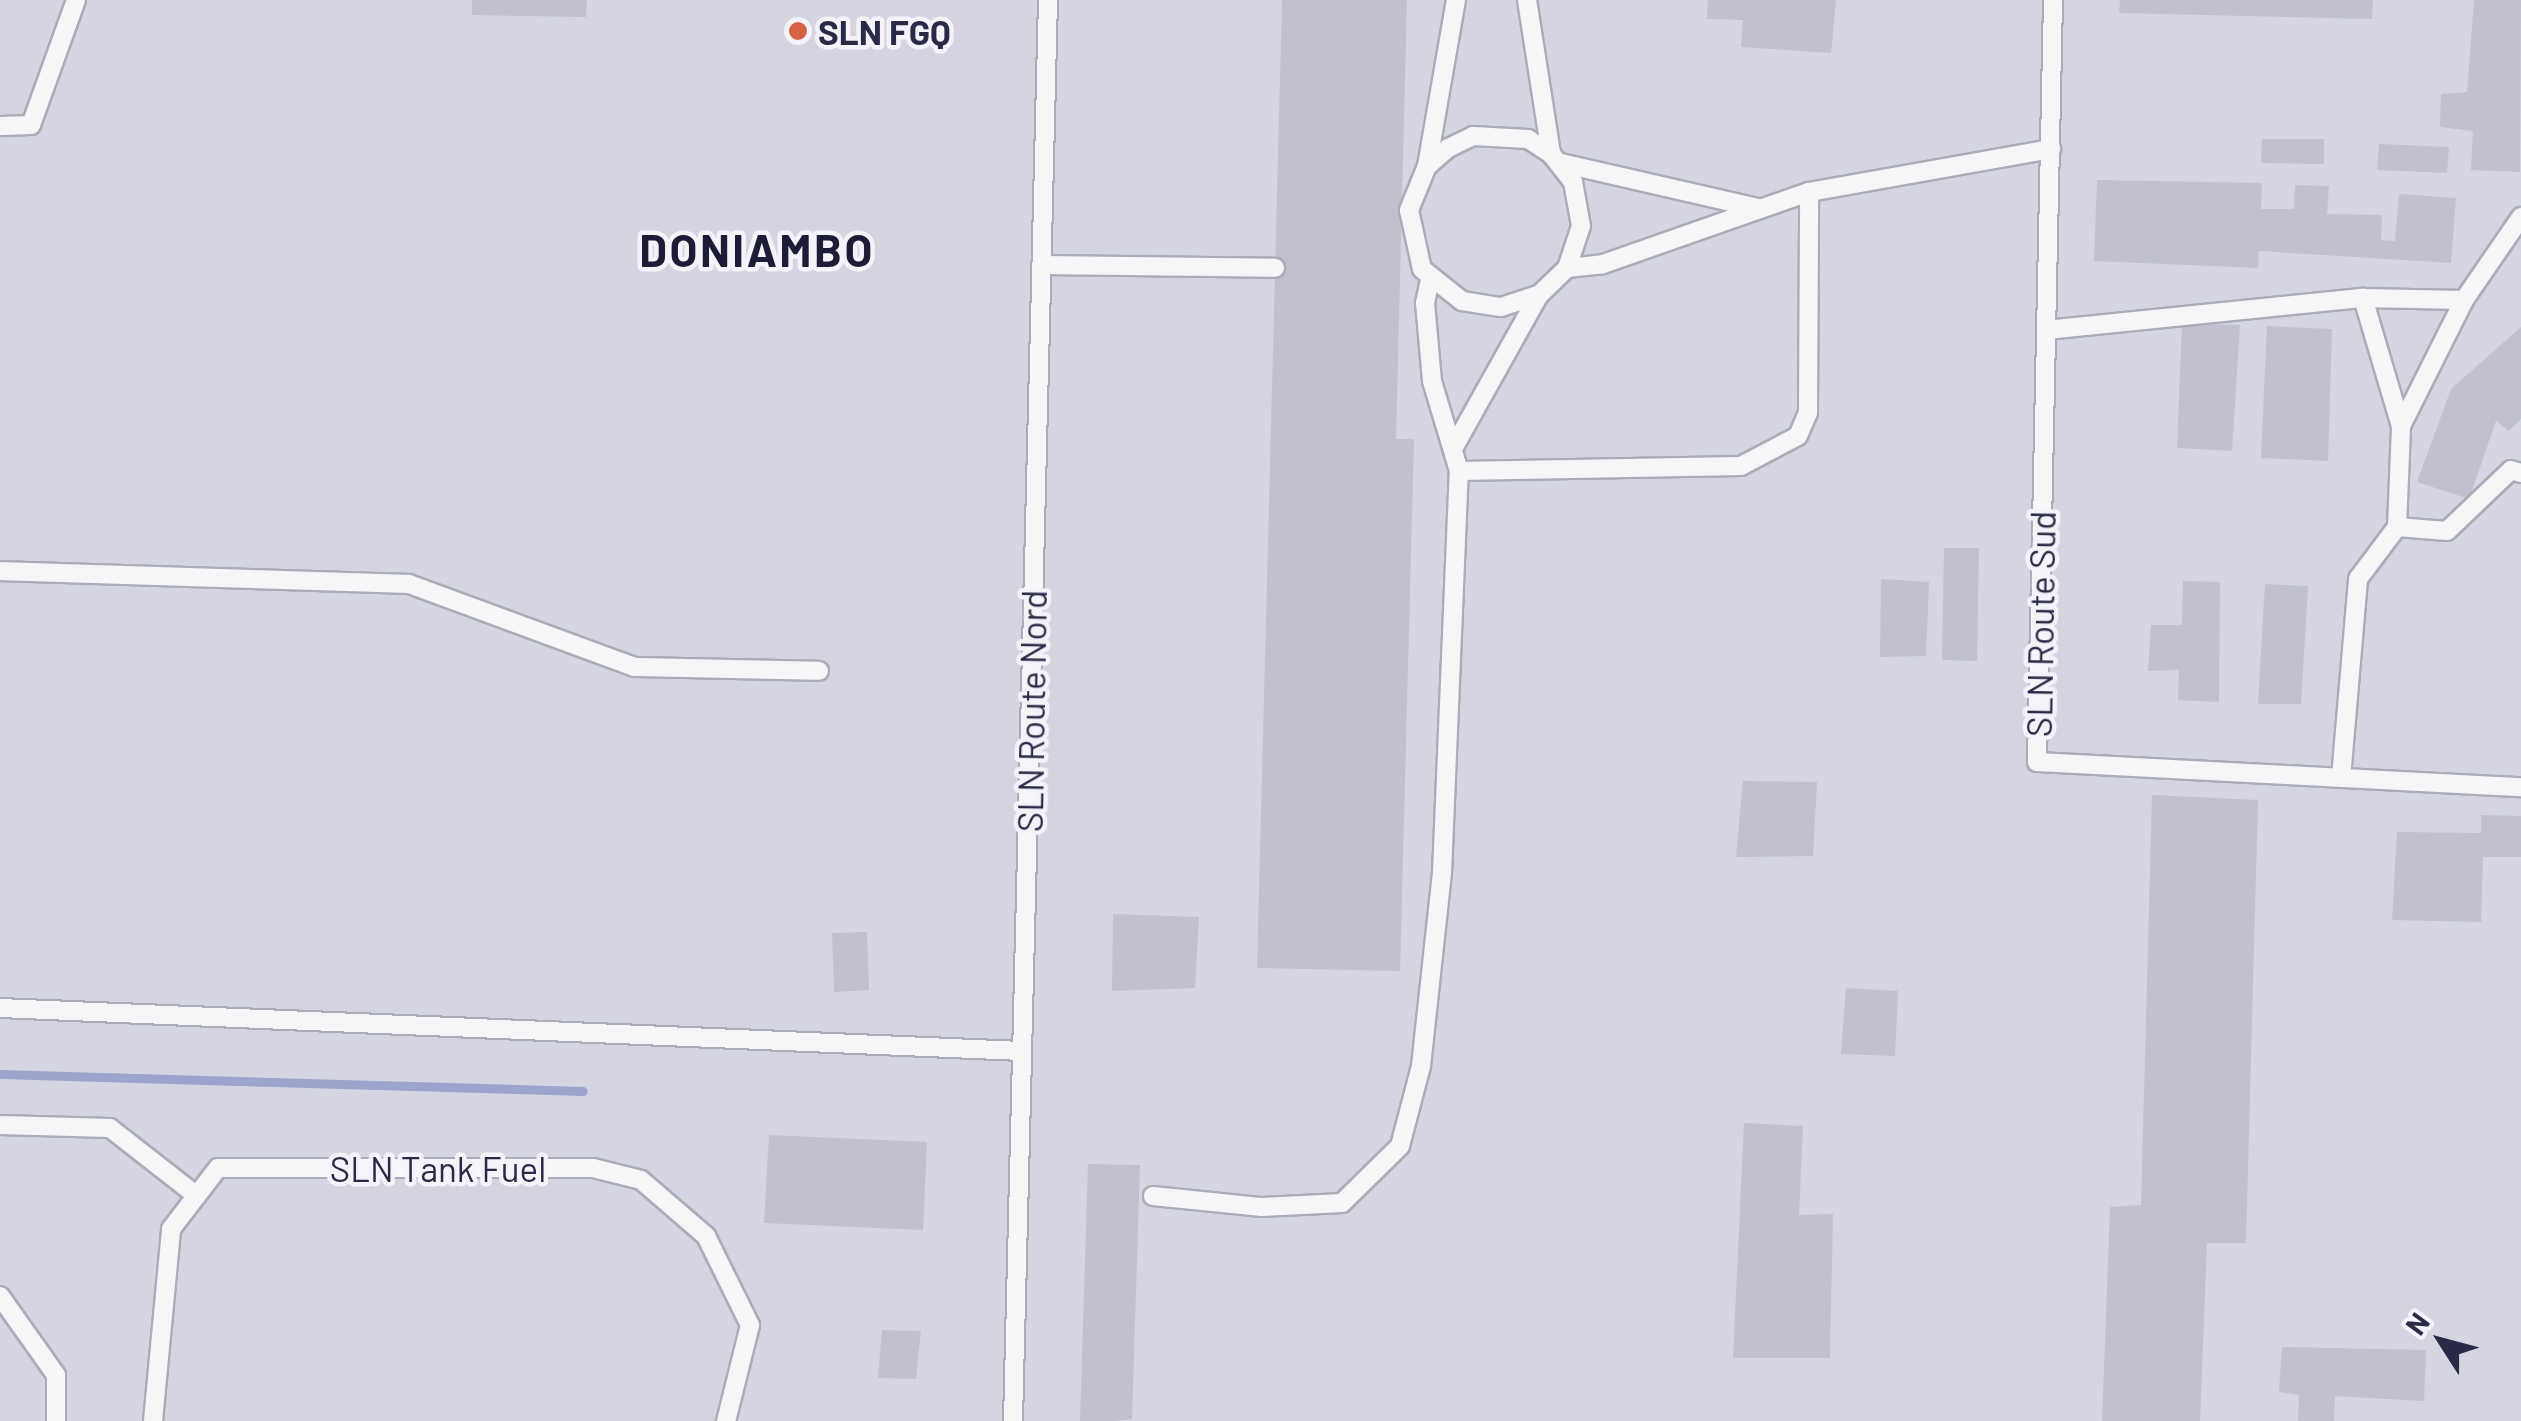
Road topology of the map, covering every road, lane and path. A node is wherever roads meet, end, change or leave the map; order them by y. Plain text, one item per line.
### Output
1 (76, 0) edge
2 (1048, 0) edge
3 (1456, 0) edge
4 (1527, 0) edge
5 (2053, 0) edge
6 (0, 126) edge
7 (2051, 149) junction
8 (1556, 159) junction
9 (1427, 166) junction
10 (1810, 192) junction
11 (1758, 208) junction
12 (2521, 216) edge
13 (1042, 265) junction
14 (1275, 268) dead end
15 (1568, 268) junction
16 (1430, 279) junction
17 (1538, 295) junction
18 (2362, 298) junction
19 (2464, 300) junction
20 (2046, 330) junction
21 (2401, 426) junction
22 (1455, 445) junction
23 (1459, 471) junction
24 (2521, 474) edge
25 (2397, 527) junction
26 (0, 571) edge
27 (819, 671) dead end
28 (2341, 778) junction
29 (2521, 787) edge
30 (0, 1008) edge
31 (1022, 1052) junction
32 (0, 1125) edge
33 (197, 1196) junction
34 (1153, 1196) dead end
35 (0, 1296) edge
36 (56, 1421) edge
37 (153, 1421) edge
38 (726, 1421) edge
39 (1013, 1421) edge

1 - 6 lane
2 - 13 lane, SLN Route Nord
3 - 9 lane
4 - 8 lane
5 - 7 lane, SLN Route Sud
7 - 10 lane
7 - 20 lane, SLN Route Sud
8 - 9 lane
8 - 11 lane
8 - 15 lane
9 - 16 lane
10 - 11 lane
10 - 23 lane
11 - 15 lane
12 - 19 lane
13 - 14 lane
13 - 31 lane, SLN Route Nord
15 - 17 lane
16 - 17 lane
16 - 22 lane
17 - 22 lane
18 - 19 lane
18 - 20 lane
18 - 21 lane
19 - 21 lane
20 - 28 lane, SLN Route Sud
21 - 25 lane
22 - 23 lane
23 - 34 lane
24 - 25 lane
25 - 28 lane
26 - 27 lane
28 - 29 lane, SLN Route Sud
30 - 31 lane
31 - 39 lane, SLN Route Nord
32 - 33 lane
33 - 37 lane, SLN Tank Fuel
33 - 38 lane, SLN Tank Fuel
35 - 36 lane

